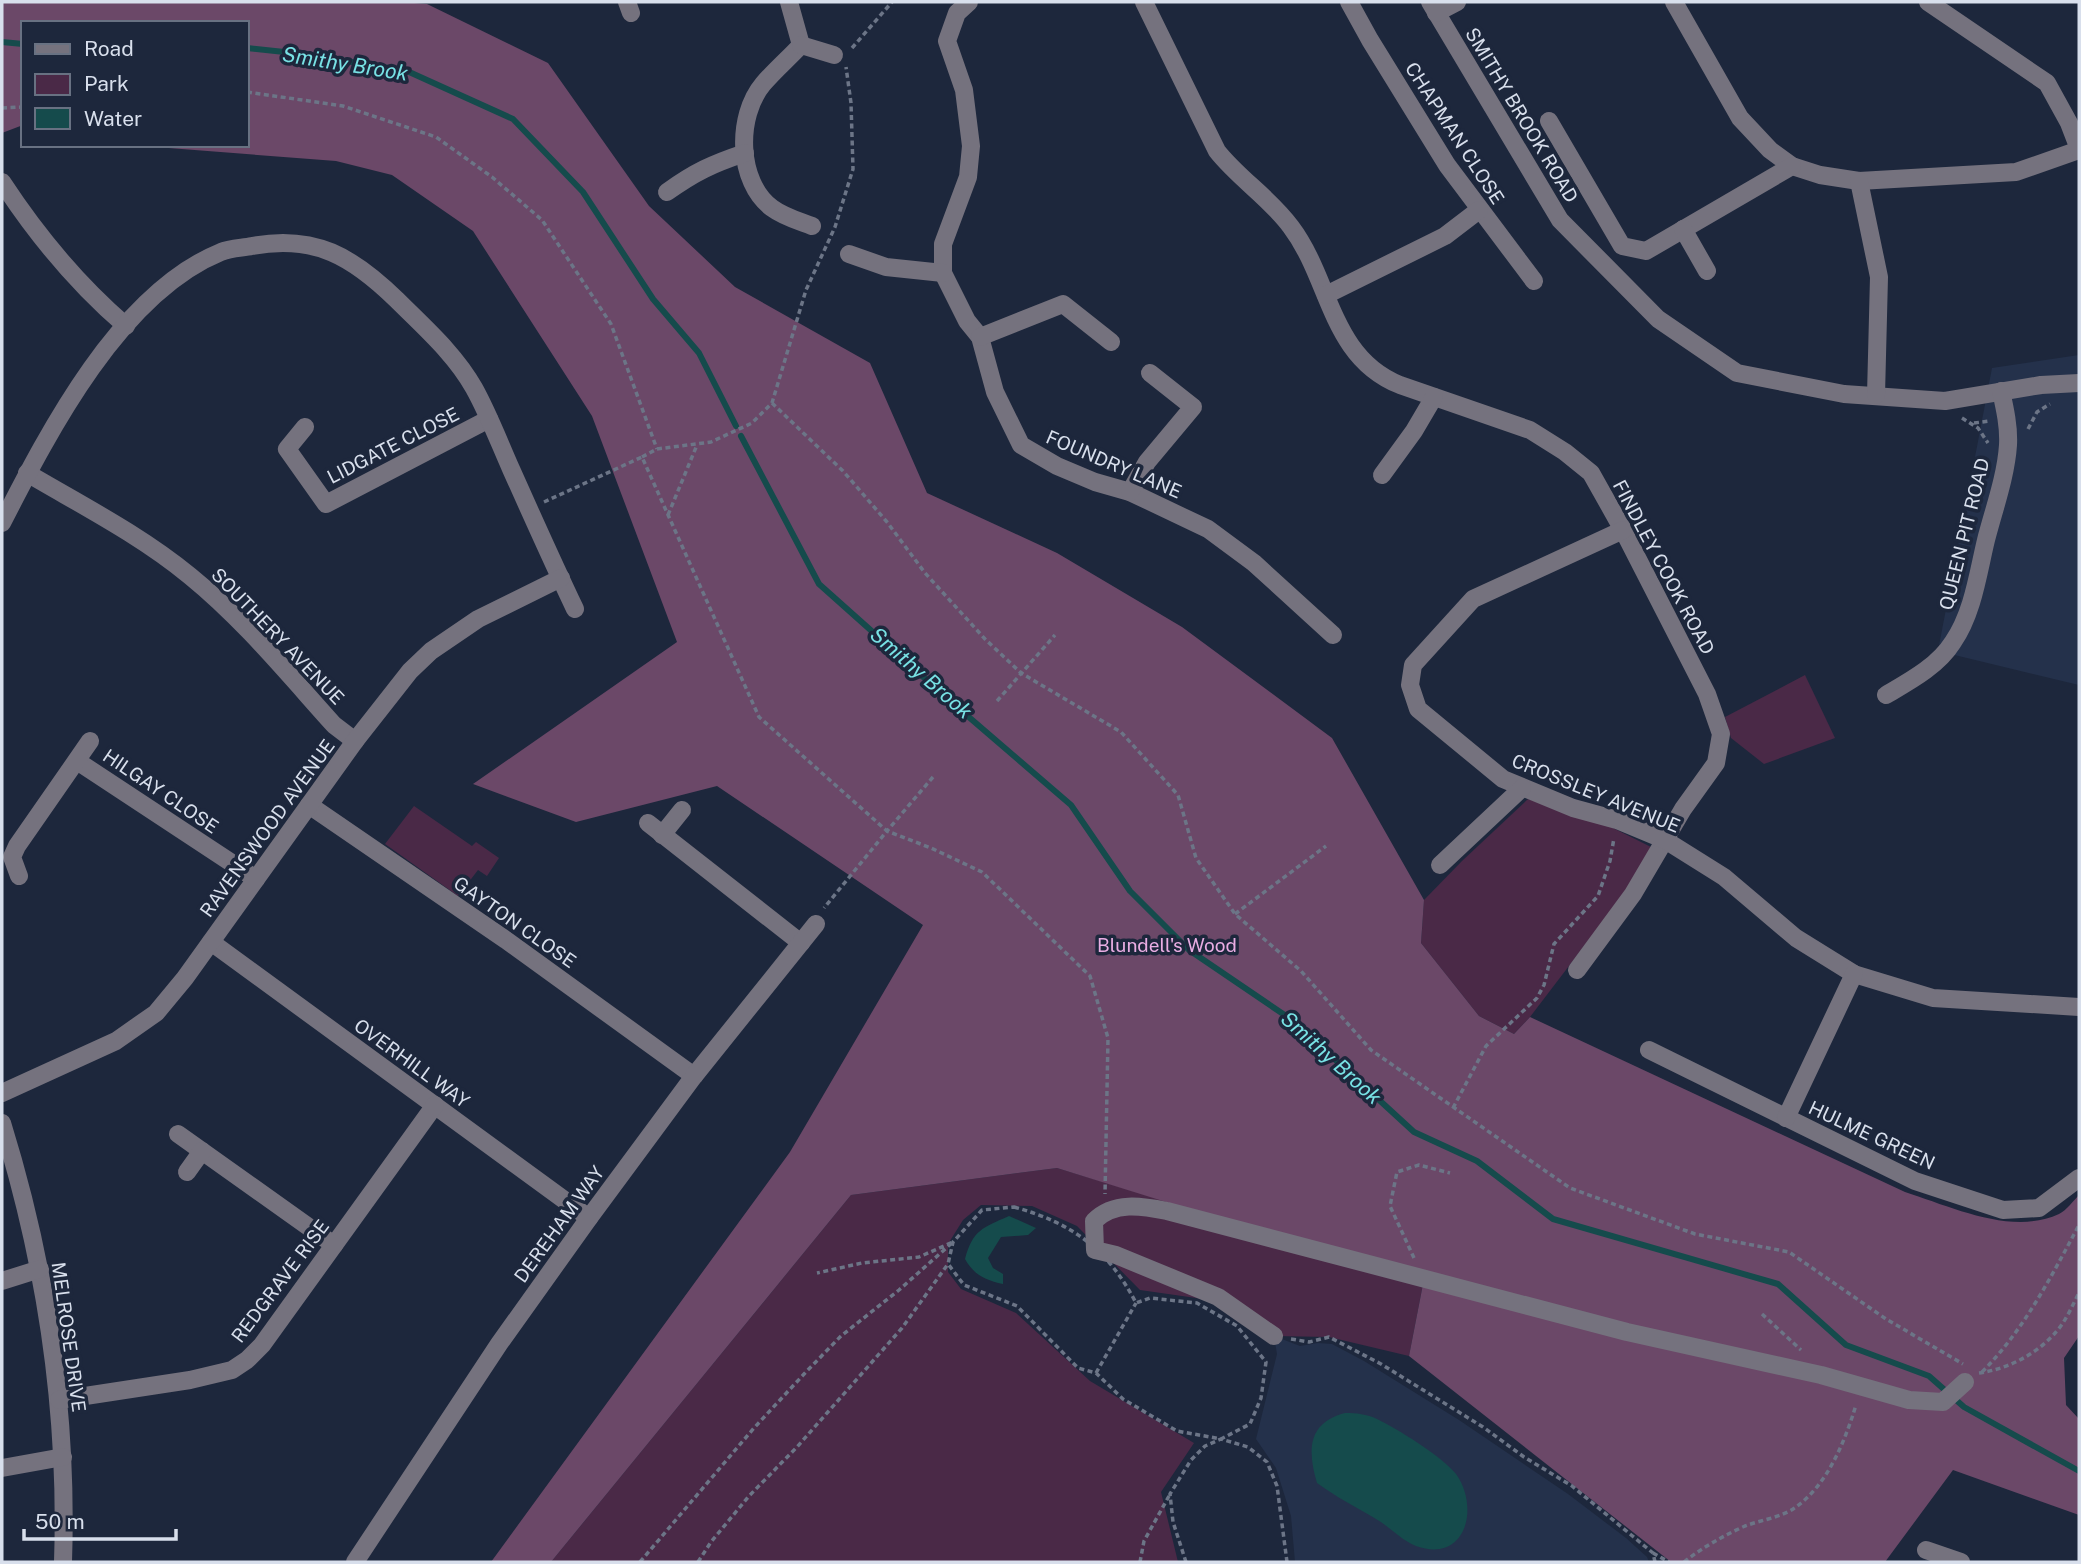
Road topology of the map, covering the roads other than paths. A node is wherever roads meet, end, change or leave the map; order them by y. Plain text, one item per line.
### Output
1 (789, 2) edge
2 (970, 2) edge
3 (1349, 2) edge
4 (1457, 2) edge
5 (1674, 2) edge
6 (1928, 2) edge
7 (1150, 4) edge
8 (1433, 7) edge
9 (802, 46) junction
10 (843, 54) road end
11 (1549, 121) dead end
12 (2079, 150) edge
13 (744, 153) junction
14 (1792, 166) junction
15 (1859, 181) junction
16 (2, 182) edge
17 (667, 192) dead end
18 (1479, 209) junction
19 (812, 226) dead end
20 (1683, 229) junction
21 (849, 254) dead end
22 (1707, 271) dead end
23 (943, 273) junction
24 (1534, 281) dead end
25 (1326, 295) junction
26 (126, 326) junction
27 (980, 337) junction
28 (1111, 342) dead end
29 (1150, 373) dead end
30 (2079, 383) edge
31 (2001, 391) junction
32 (1876, 395) junction
33 (1434, 397) junction
34 (489, 419) junction
35 (305, 427) dead end
36 (27, 473) junction
37 (1382, 475) dead end
38 (1130, 492) junction
39 (2, 523) edge
40 (1623, 530) junction
41 (561, 578) junction
42 (575, 609) dead end
43 (1332, 635) dead end
44 (1886, 695) dead end
45 (90, 741) dead end
46 (355, 741) junction
47 (78, 761) junction
48 (1522, 788) junction
49 (309, 805) junction
50 (682, 810) dead end
51 (648, 823) dead end
52 (662, 835) junction
53 (1665, 840) junction
54 (1440, 865) dead end
55 (19, 876) dead end
56 (256, 879) junction
57 (816, 924) road end
58 (211, 942) junction
59 (801, 943) junction
60 (1577, 970) dead end
61 (1854, 974) junction
62 (2079, 1007) edge
63 (1649, 1051) dead end
64 (694, 1076) junction
65 (2, 1093) edge
66 (435, 1105) junction
67 (1786, 1118) junction
68 (2, 1123) edge
69 (178, 1134) dead end
70 (202, 1151) junction
71 (187, 1172) dead end
72 (2079, 1178) edge
73 (589, 1218) junction
74 (334, 1244) junction
75 (40, 1269) junction
76 (2, 1281) edge
77 (1274, 1336) road end
78 (1972, 1378) road end
79 (59, 1401) junction
80 (63, 1457) junction
81 (2, 1468) edge
82 (1926, 1550) dead end
83 (63, 1562) edge
84 (355, 1562) edge
85 (1961, 1562) edge

1 - 9 street
2 - 23 street
3 - 18 street, CHAPMAN CLOSE
4 - 8 street
5 - 14 street
6 - 12 street
7 - 25 street, FINDLEY COOK ROAD
8 - 32 street, SMITHY BROOK ROAD
9 - 10 street
9 - 13 street
11 - 20 street
12 - 15 street
13 - 17 street
13 - 19 street
14 - 15 street
14 - 20 street
15 - 32 street
16 - 26 street
18 - 24 street, CHAPMAN CLOSE
18 - 25 street
20 - 22 street
21 - 23 street
23 - 27 street, FOUNDRY LANE
25 - 33 street, FINDLEY COOK ROAD
26 - 34 street
26 - 36 street
27 - 28 street
27 - 38 street, FOUNDRY LANE
29 - 38 street
30 - 31 street, SMITHY BROOK ROAD
31 - 32 street, SMITHY BROOK ROAD
31 - 44 street, QUEEN PIT ROAD
33 - 37 street
33 - 40 street, FINDLEY COOK ROAD
34 - 35 street, LIDGATE CLOSE
34 - 41 street
36 - 39 street
36 - 46 street, SOUTHERY AVENUE
38 - 43 street, FOUNDRY LANE
40 - 48 street, CROSSLEY AVENUE
40 - 53 street, FINDLEY COOK ROAD
41 - 42 street
41 - 46 street, RAVENSWOOD AVENUE
45 - 47 street, HILGAY CLOSE
46 - 49 street, RAVENSWOOD AVENUE
47 - 55 street, HILGAY CLOSE
47 - 56 street, HILGAY CLOSE
48 - 53 street, CROSSLEY AVENUE
48 - 54 street
49 - 56 street, RAVENSWOOD AVENUE
49 - 64 street, GAYTON CLOSE
50 - 52 street
51 - 52 street
52 - 59 street
53 - 60 street, FINDLEY COOK ROAD
53 - 61 street, CROSSLEY AVENUE
56 - 58 street, RAVENSWOOD AVENUE
57 - 59 street, DEREHAM WAY
58 - 65 street, RAVENSWOOD AVENUE
58 - 66 street, OVERHILL WAY
59 - 64 street, DEREHAM WAY
61 - 62 street, CROSSLEY AVENUE
61 - 67 street
63 - 67 street, HULME GREEN
64 - 73 street, DEREHAM WAY
66 - 73 street, OVERHILL WAY
66 - 74 street, REDGRAVE RISE
67 - 72 street, HULME GREEN
68 - 75 street, MELROSE DRIVE
69 - 70 street
70 - 71 street
70 - 74 street
73 - 84 street, DEREHAM WAY
74 - 79 street, REDGRAVE RISE
75 - 76 street
75 - 79 street, MELROSE DRIVE
77 - 78 street
79 - 80 street, MELROSE DRIVE
80 - 81 street
80 - 83 street, MELROSE DRIVE
82 - 85 street

